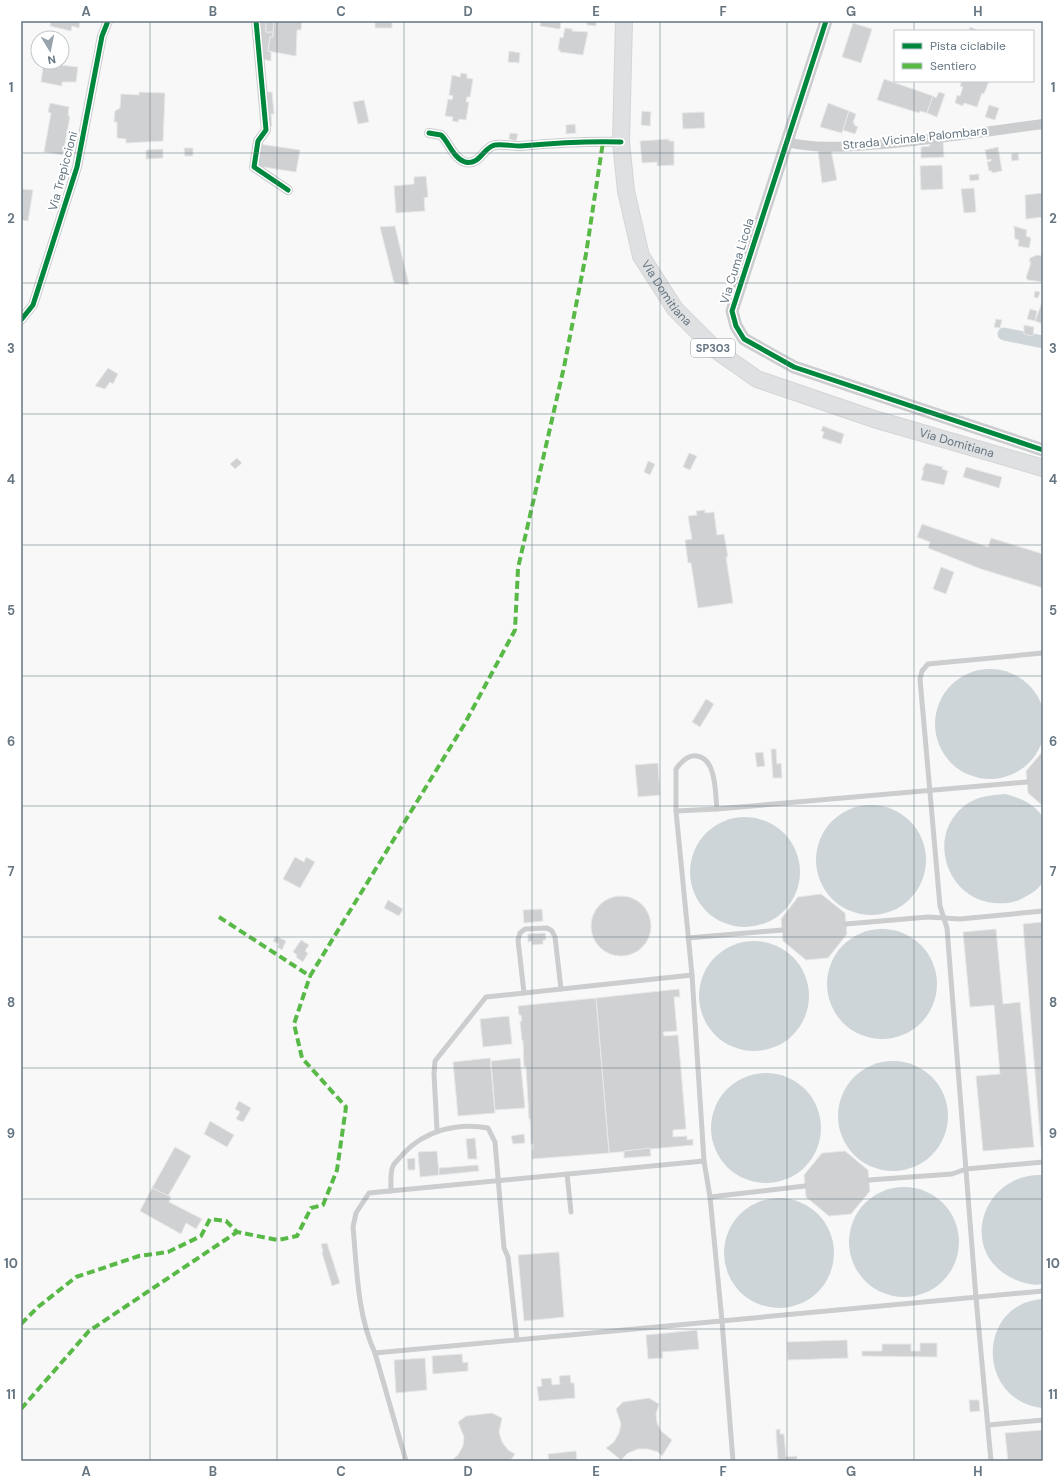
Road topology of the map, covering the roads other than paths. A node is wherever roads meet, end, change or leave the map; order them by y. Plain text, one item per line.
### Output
1 (108, 21) edge
2 (256, 21) edge
3 (624, 21) edge
4 (826, 21) edge
5 (1043, 124) edge
6 (429, 133) dead end
7 (621, 142) junction
8 (787, 142) junction
9 (288, 190) dead end
10 (21, 320) edge
11 (1043, 450) edge
12 (1043, 468) edge
13 (1043, 653) edge
14 (1027, 782) dead end
15 (930, 791) junction
16 (717, 809) junction
17 (676, 811) junction
18 (1043, 911) edge
19 (944, 919) junction
20 (846, 924) dead end
21 (782, 930) dead end
22 (688, 938) junction
23 (692, 975) junction
24 (561, 989) junction
25 (524, 993) junction
26 (437, 1130) junction
27 (704, 1161) junction
28 (1043, 1162) edge
29 (966, 1169) junction
30 (568, 1174) junction
31 (499, 1180) junction
32 (869, 1180) dead end
33 (805, 1186) dead end
34 (391, 1191) junction
35 (710, 1197) junction
36 (571, 1212) dead end
37 (1043, 1291) edge
38 (976, 1298) junction
39 (722, 1321) junction
40 (517, 1340) junction
41 (375, 1353) junction
42 (1043, 1420) edge
43 (989, 1425) junction
44 (406, 1461) edge
45 (733, 1461) edge
46 (991, 1461) edge

1 - 10 street, Via Trepiccioni
2 - 9 street
3 - 7 main road, Via Domitiana / SP303
4 - 8 street, Via Cuma Licola
5 - 8 street, Strada Vicinale Palombara
6 - 7 street
7 - 12 main road, Via Domitiana / SP303
8 - 11 street, Via Cuma Licola
13 - 15 lane
14 - 15 lane
15 - 16 lane
15 - 19 lane
16 - 17 lane
16 - 17 lane
17 - 22 lane
18 - 19 lane
19 - 20 lane
19 - 29 lane
21 - 22 lane
22 - 23 lane
23 - 24 lane
23 - 27 lane
24 - 25 lane
24 - 25 lane
25 - 26 lane
26 - 31 lane
26 - 34 lane
27 - 30 lane
27 - 35 lane
28 - 29 lane
29 - 32 lane
29 - 38 lane
30 - 31 lane
30 - 36 lane
31 - 34 lane
31 - 40 lane
33 - 35 lane
34 - 41 lane
35 - 39 lane
37 - 38 lane
38 - 39 lane
38 - 43 lane
39 - 40 lane
39 - 45 lane
40 - 41 lane
41 - 44 lane
42 - 43 lane
43 - 46 lane

